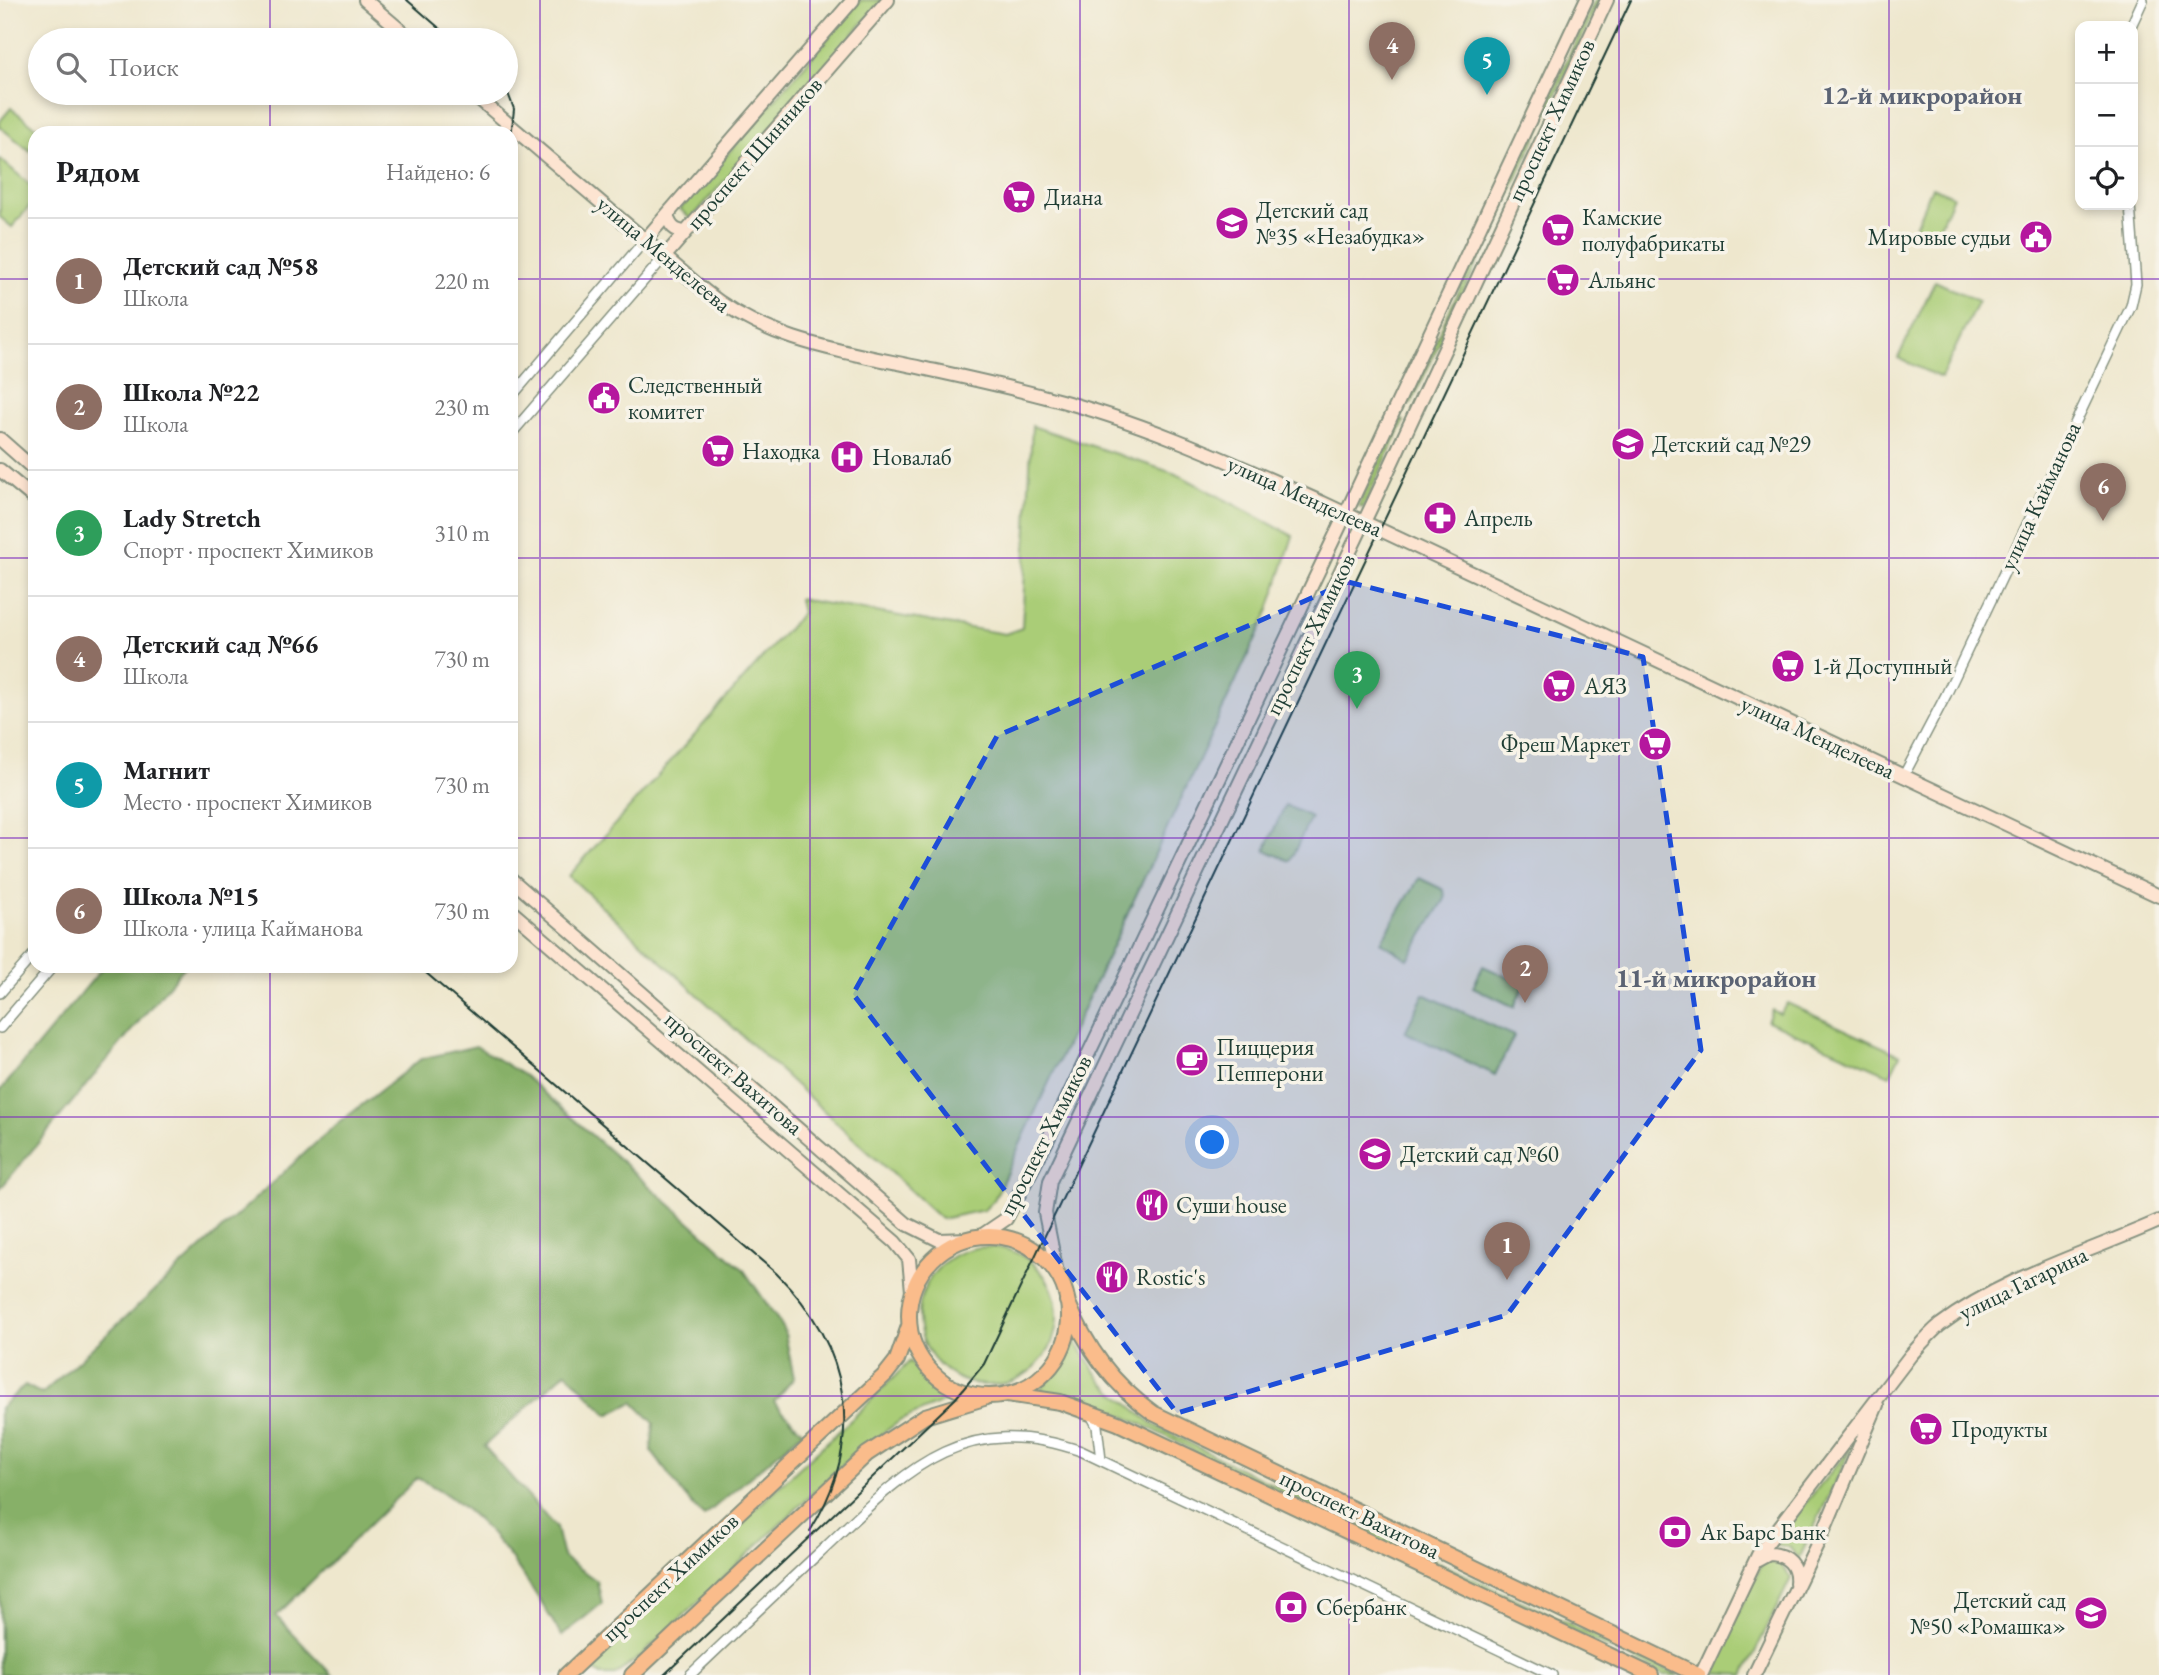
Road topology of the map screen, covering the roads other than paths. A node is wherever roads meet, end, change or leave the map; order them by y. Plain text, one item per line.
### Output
1 (365, 0) edge
2 (853, 0) edge
3 (888, 0) edge
4 (1586, 0) edge
5 (1607, 0) edge
6 (2143, 0) edge
7 (2133, 21) edge
8 (398, 28) edge
9 (486, 105) edge
10 (511, 126) edge
11 (518, 132) edge
12 (2130, 210) edge
13 (667, 215) junction
14 (686, 232) junction
15 (645, 240) junction
16 (665, 257) junction
17 (518, 389) edge
18 (1388, 422) junction
19 (518, 426) edge
20 (1406, 434) junction
21 (0, 439) edge
22 (28, 464) edge
23 (0, 470) edge
24 (28, 493) edge
25 (1346, 513) junction
26 (1364, 522) junction
27 (1240, 732) junction
28 (1259, 739) junction
29 (1903, 777) junction
30 (518, 884) edge
31 (2159, 897) edge
32 (518, 917) edge
33 (28, 961) edge
34 (47, 973) edge
35 (0, 993) edge
36 (0, 1028) edge
37 (2159, 1221) edge
38 (974, 1238) junction
39 (1057, 1273) junction
40 (912, 1291) junction
41 (1067, 1301) junction
42 (909, 1324) junction
43 (1000, 1395) junction
44 (1878, 1401) junction
45 (1090, 1412) junction
46 (1101, 1460) junction
47 (1750, 1570) junction
48 (1795, 1591) junction
49 (566, 1675) edge
50 (632, 1675) edge
51 (690, 1675) edge
52 (1552, 1675) edge
53 (1651, 1675) edge
54 (1700, 1675) edge
55 (1754, 1675) edge

1 - 8 main road
2 - 13 main road, проспект Шинников
3 - 14 main road, проспект Шинников
4 - 18 main road, проспект Химиков
5 - 20 main road, проспект Химиков
6 - 7 street
9 - 10 main road, улица Менделеева
11 - 15 main road, улица Менделеева
12 - 29 street, улица Кайманова
13 - 14 main road
13 - 15 main road, проспект Шинников
14 - 16 main road, проспект Шинников
15 - 16 main road, улица Менделеева
15 - 17 street, проспект Шинников
16 - 19 street, проспект Шинников
16 - 25 main road, улица Менделеева
18 - 20 main road
18 - 25 main road, проспект Химиков
20 - 26 main road, проспект Химиков
21 - 22 main road
23 - 24 main road
25 - 26 main road, улица Менделеева
25 - 27 main road, проспект Химиков
26 - 28 main road, проспект Химиков
26 - 29 main road, улица Менделеева
27 - 28 main road
27 - 38 main road, проспект Химиков
28 - 39 main road, проспект Химиков
29 - 31 main road, улица Менделеева
30 - 38 main road, проспект Вахитова
32 - 40 main road, проспект Вахитова
33 - 35 street
34 - 36 street
37 - 44 main road, улица Гагарина
38 - 39 main road, проспект Вахитова
38 - 40 main road, проспект Вахитова
39 - 41 main road, проспект Вахитова
40 - 42 main road, проспект Вахитова
41 - 43 main road, проспект Вахитова
41 - 54 main road, проспект Вахитова
42 - 43 main road, проспект Вахитова
42 - 49 main road, проспект Химиков
43 - 45 main road, проспект Вахитова
43 - 50 main road, проспект Химиков
44 - 47 main road, улица Гагарина
44 - 48 main road, улица Гагарина
45 - 46 street
45 - 53 main road, проспект Вахитова
46 - 51 street
46 - 52 street
47 - 48 main road
47 - 54 main road, улица Гагарина
48 - 55 main road, улица Гагарина

